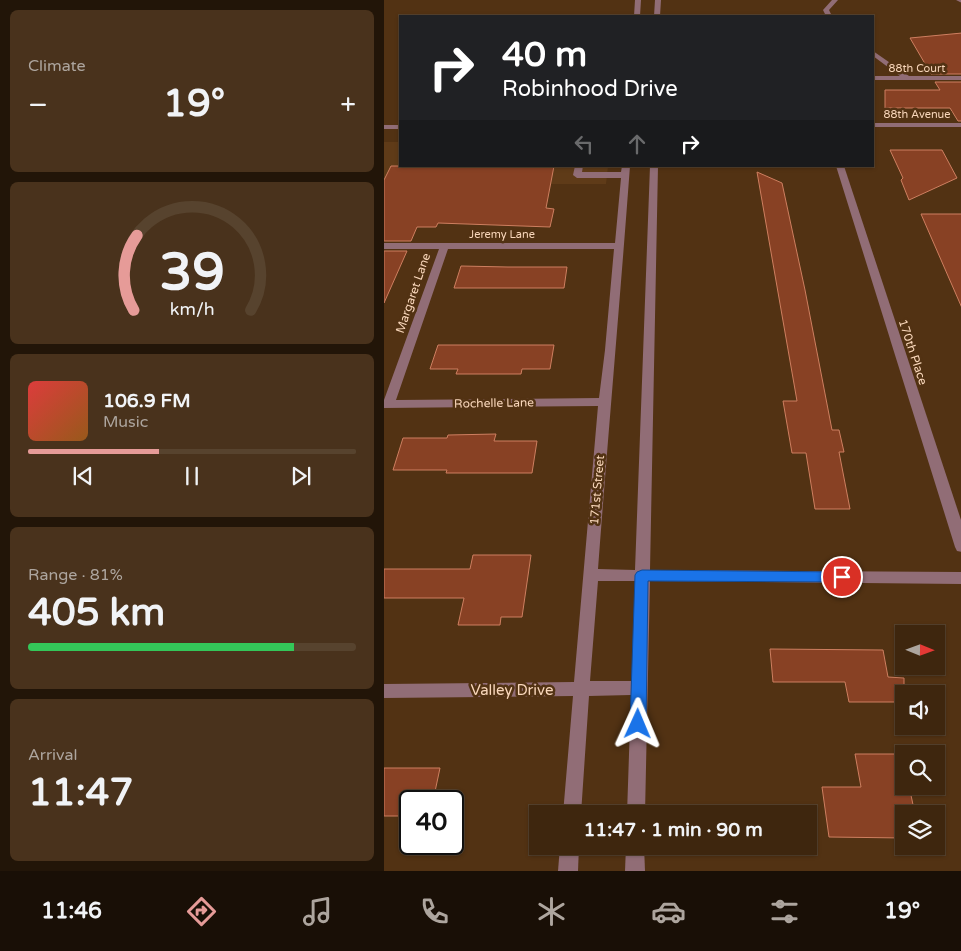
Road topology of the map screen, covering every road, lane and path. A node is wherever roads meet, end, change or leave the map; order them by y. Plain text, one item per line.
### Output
1 (638, 0) edge
2 (658, 0) edge
3 (835, 0) edge
4 (637, 15) edge
5 (657, 15) edge
6 (828, 15) edge
7 (874, 54) edge
8 (874, 78) edge
9 (907, 78) junction
10 (961, 78) edge
11 (874, 125) edge
12 (961, 125) edge
13 (384, 127) edge
14 (399, 127) edge
15 (579, 167) edge
16 (654, 167) edge
17 (840, 167) edge
18 (625, 171) edge
19 (384, 246) edge
20 (444, 246) junction
21 (619, 246) junction
22 (604, 402) junction
23 (386, 404) edge
24 (961, 546) edge
25 (642, 575) junction
26 (590, 576) junction
27 (961, 578) edge
28 (639, 688) junction
29 (581, 689) junction
30 (384, 690) edge
31 (573, 805) edge
32 (636, 805) edge
33 (569, 855) edge
34 (635, 855) edge
35 (568, 871) edge
36 (635, 871) edge

1 - 4 street
2 - 5 street
3 - 6 street
7 - 9 street
8 - 9 street, 88th Court
9 - 10 street, 88th Court
11 - 12 street, 88th Avenue
13 - 14 street
15 - 18 street
16 - 25 street
17 - 24 street, 170th Place
18 - 21 street, 171st Street
19 - 20 street, Jeremy Lane
20 - 21 street, Jeremy Lane
20 - 23 street, Margaret Lane
21 - 22 street, 171st Street
22 - 23 street, Rochelle Lane
22 - 26 street, 171st Street
25 - 26 street
25 - 27 street
25 - 28 street
26 - 29 street, 171st Street
28 - 29 street, Valley Drive
28 - 32 street
29 - 30 street, Valley Drive
29 - 31 street, 171st Street
33 - 35 street
34 - 36 street

